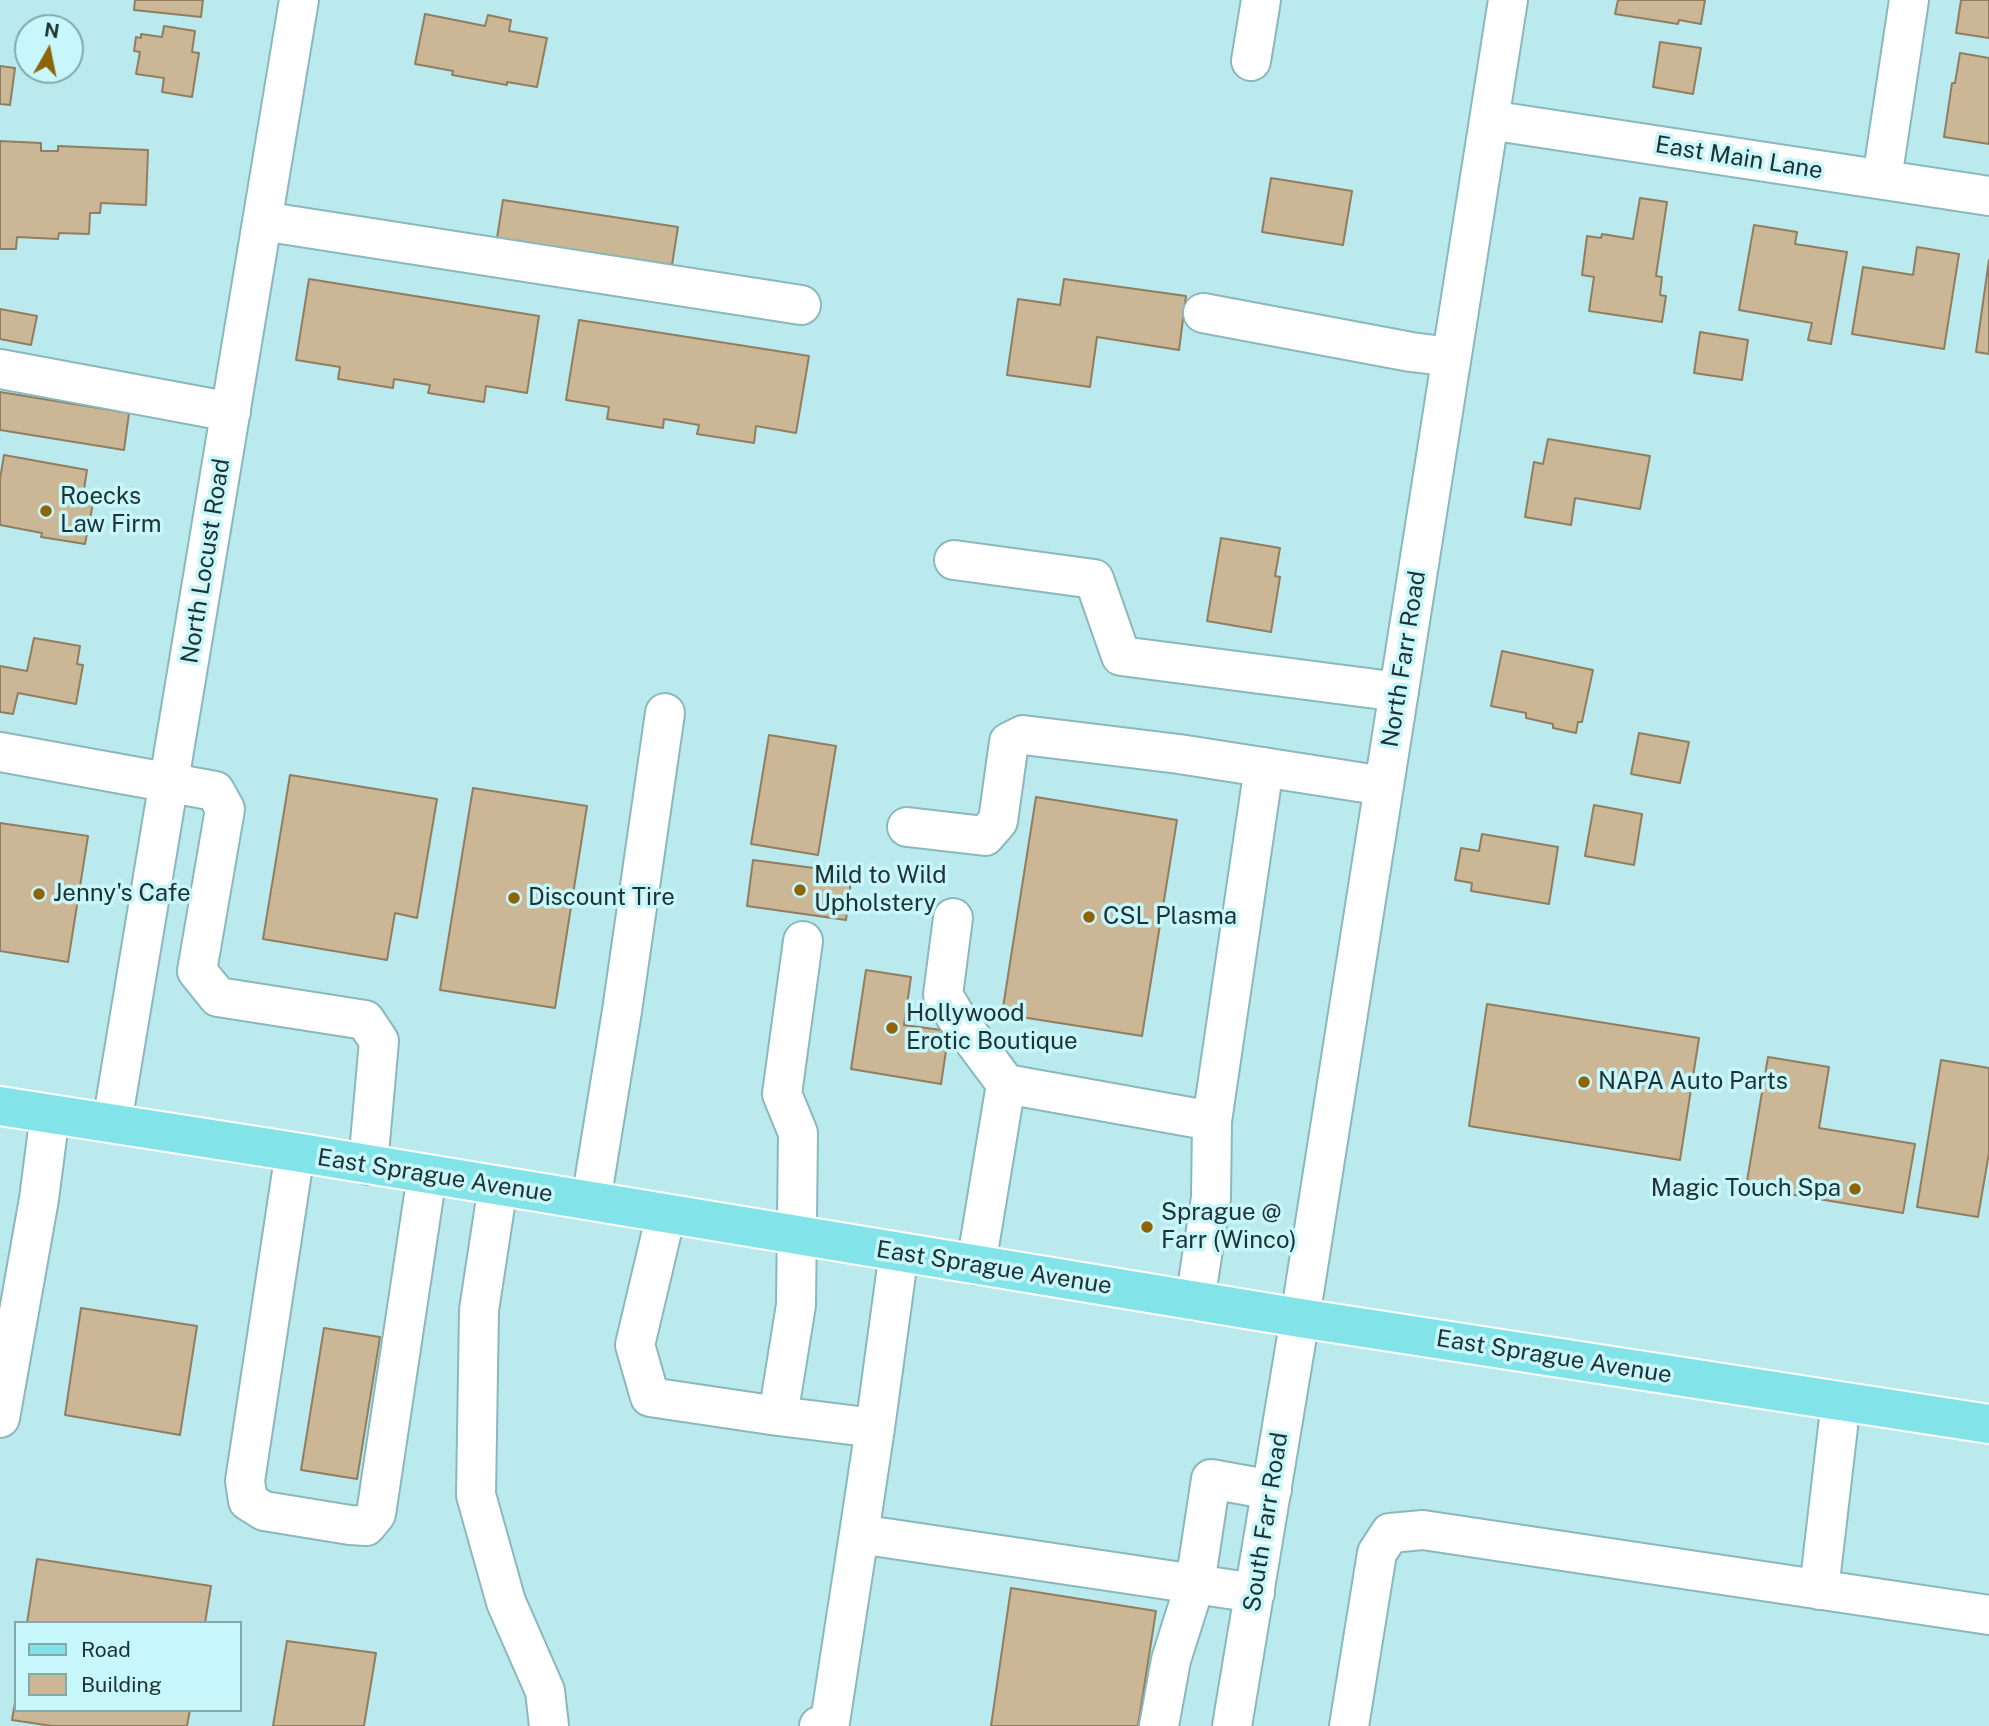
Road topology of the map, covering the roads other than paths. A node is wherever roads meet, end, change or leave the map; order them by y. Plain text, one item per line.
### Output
1 (299, 0) edge
2 (1261, 0) edge
3 (1508, 0) edge
4 (1909, 0) edge
5 (1251, 61) dead end
6 (1489, 120) junction
7 (1882, 179) junction
8 (1989, 195) edge
9 (262, 221) junction
10 (801, 304) dead end
11 (1203, 313) dead end
12 (1451, 357) junction
13 (0, 369) edge
14 (231, 412) junction
15 (954, 560) dead end
16 (1399, 692) junction
17 (665, 713) dead end
18 (0, 752) edge
19 (1264, 767) junction
20 (169, 782) junction
21 (1384, 786) junction
22 (907, 827) dead end
23 (953, 918) dead end
24 (803, 941) dead end
25 (1006, 1084) junction
26 (0, 1106) edge
27 (50, 1114) junction
28 (1212, 1121) junction
29 (112, 1123) junction
30 (295, 1152) junction
31 (368, 1165) junction
32 (427, 1175) junction
33 (498, 1186) junction
34 (591, 1201) junction
35 (666, 1214) junction
36 (797, 1235) junction
37 (899, 1252) junction
38 (976, 1265) junction
39 (1195, 1301) junction
40 (1300, 1318) junction
41 (1841, 1401) junction
42 (778, 1416) junction
43 (0, 1418) edge
44 (1989, 1424) edge
45 (876, 1428) junction
46 (1272, 1490) junction
47 (859, 1534) junction
48 (1195, 1584) junction
49 (1819, 1590) junction
50 (1255, 1593) junction
51 (1989, 1615) edge
52 (549, 1726) edge
53 (819, 1726) edge
54 (1159, 1726) edge
55 (1233, 1726) edge
56 (1349, 1726) edge

1 - 9 street, North Locust Road
2 - 5 street
3 - 6 street, North Farr Road
4 - 7 street
6 - 7 street, East Main Lane
6 - 12 street, North Farr Road
7 - 8 street, East Main Lane
9 - 10 street
9 - 14 street, North Locust Road
11 - 12 street
12 - 16 street, North Farr Road
13 - 14 street
14 - 20 street, North Locust Road
15 - 16 street
16 - 21 street, North Farr Road
17 - 34 street
18 - 20 street
19 - 21 street
19 - 22 street
19 - 28 street
20 - 29 street, North Locust Road
20 - 31 street
21 - 40 street, North Farr Road
23 - 25 street
24 - 36 street
25 - 28 street
25 - 38 street
26 - 27 main road, East Sprague Avenue
27 - 29 main road, East Sprague Avenue
27 - 43 street
28 - 39 street
29 - 30 main road, East Sprague Avenue
30 - 31 main road, East Sprague Avenue
30 - 32 street
31 - 32 main road, East Sprague Avenue
32 - 33 main road, East Sprague Avenue
33 - 34 main road, East Sprague Avenue
33 - 52 street
34 - 35 main road, East Sprague Avenue
35 - 36 main road, East Sprague Avenue
35 - 42 street
36 - 37 main road, East Sprague Avenue
36 - 42 street
37 - 38 main road, East Sprague Avenue
37 - 45 street
38 - 39 main road, East Sprague Avenue
39 - 40 main road, East Sprague Avenue
40 - 41 main road, East Sprague Avenue
40 - 46 street, South Farr Road
41 - 44 main road, East Sprague Avenue
41 - 49 street
42 - 45 street
45 - 47 street
46 - 48 street
46 - 50 street, South Farr Road
47 - 48 street
47 - 53 street
48 - 50 street
48 - 54 street
49 - 51 street
49 - 56 street
50 - 55 street, South Farr Road

